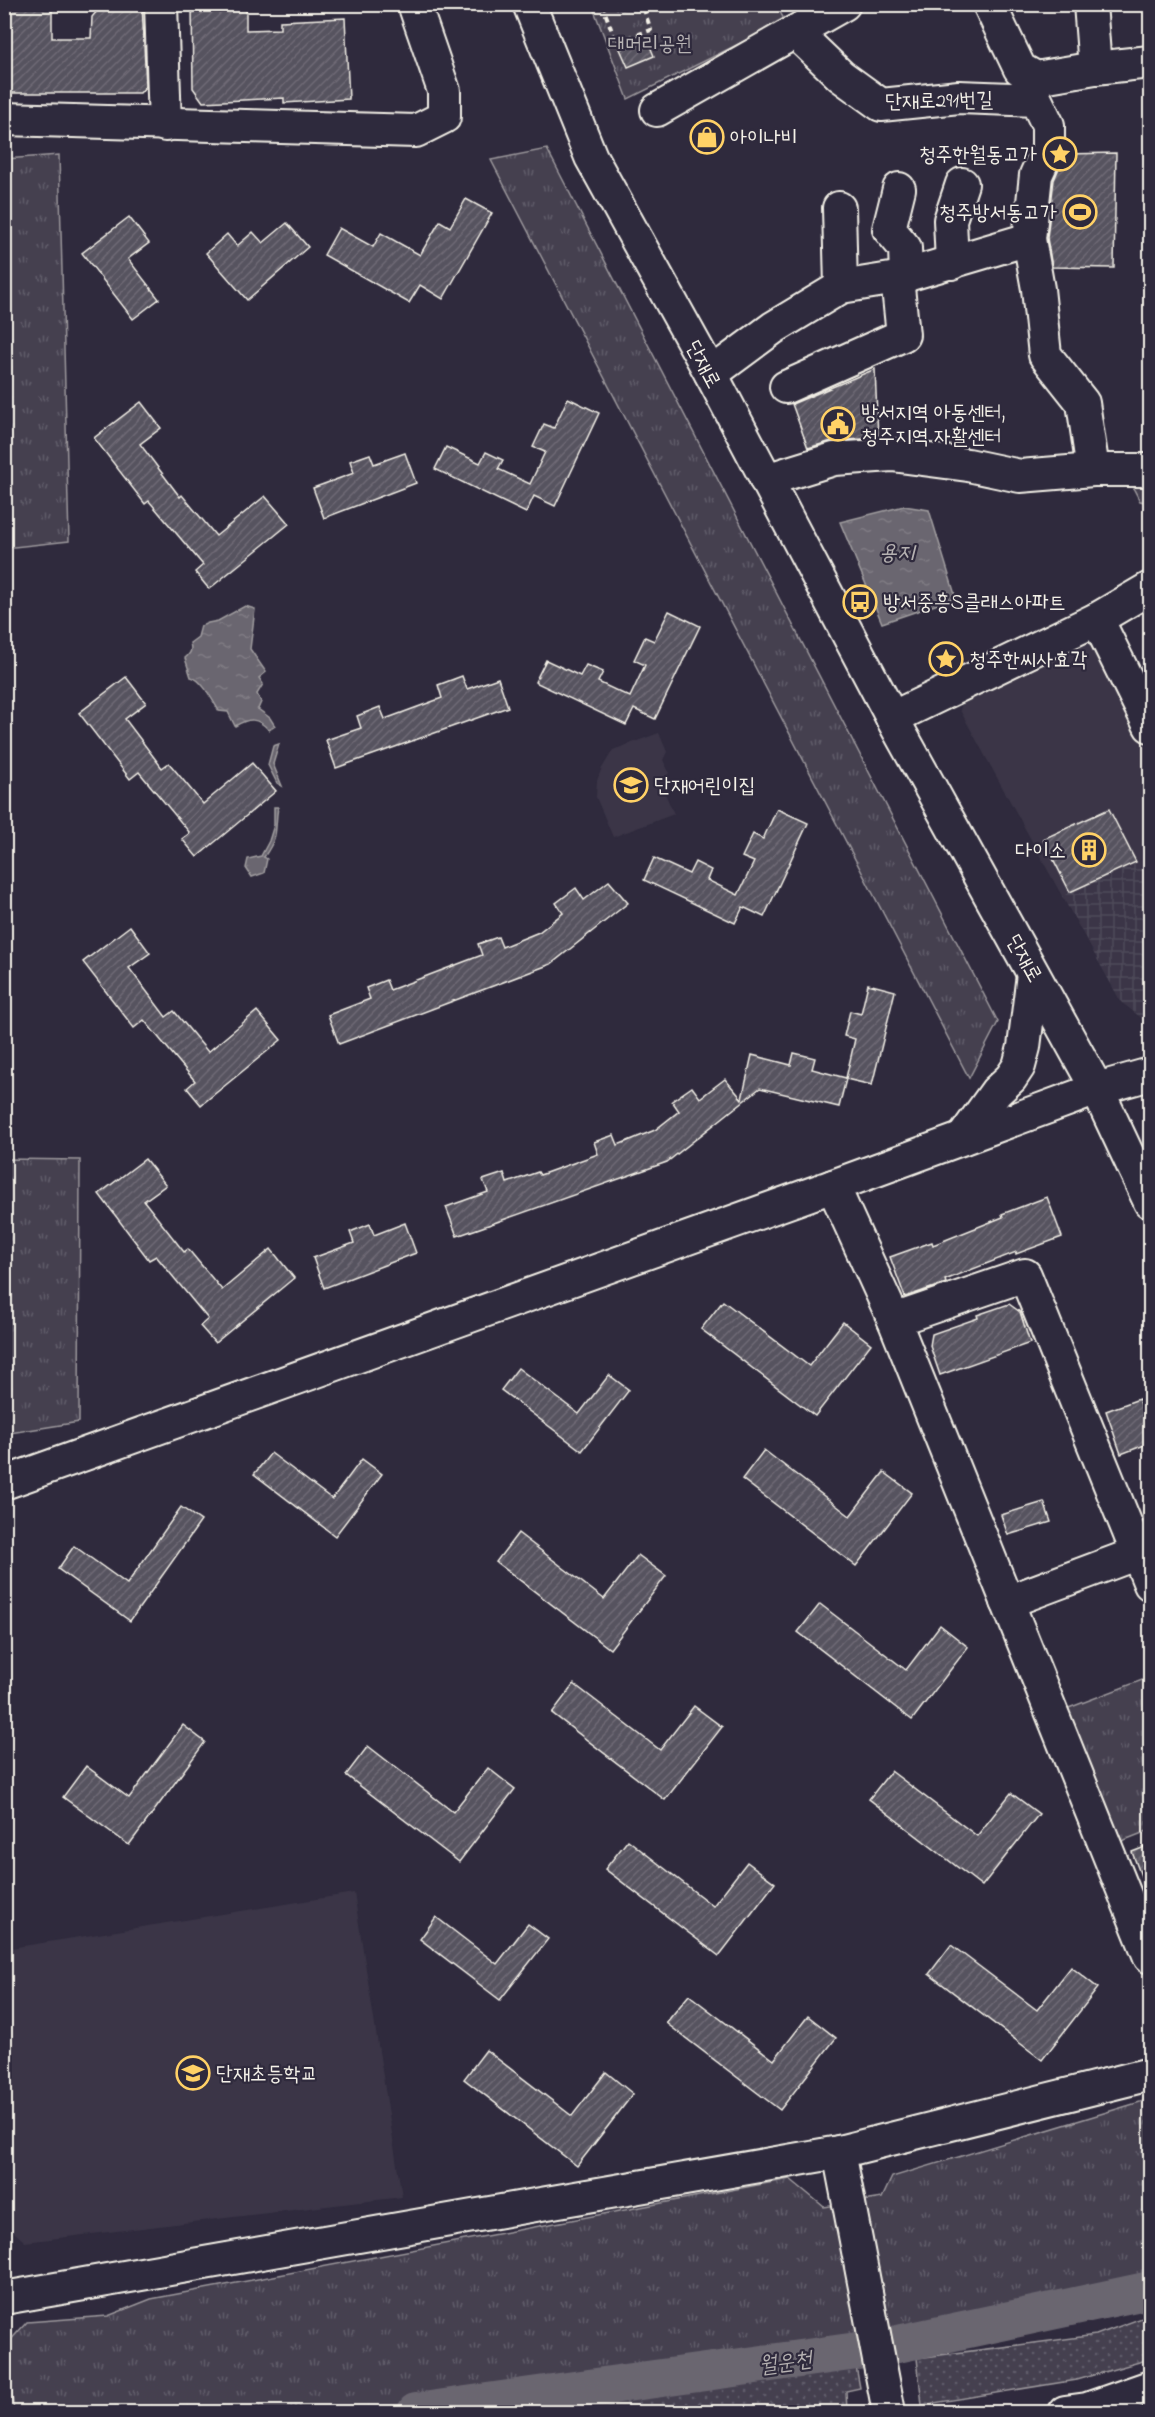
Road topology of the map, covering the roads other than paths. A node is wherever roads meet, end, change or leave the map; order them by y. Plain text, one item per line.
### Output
1 (161, 4) edge
2 (414, 4) edge
3 (529, 4) edge
4 (844, 4) edge
5 (989, 4) edge
6 (1090, 4) edge
7 (795, 32) junction
8 (1150, 62) edge
9 (1095, 68) junction
10 (1036, 89) junction
11 (657, 110) dead end
12 (4, 120) edge
13 (165, 125) junction
14 (962, 184) dead end
15 (899, 189) dead end
16 (839, 208) dead end
17 (1029, 239) junction
18 (952, 263) junction
19 (902, 277) junction
20 (841, 287) junction
21 (711, 374) junction
22 (786, 387) dead end
23 (1093, 470) junction
24 (1150, 470) edge
25 (766, 480) junction
26 (1150, 588) edge
27 (1097, 619) junction
28 (892, 718) junction
29 (1150, 726) edge
30 (1033, 974) junction
31 (1150, 1074) edge
32 (1097, 1089) junction
33 (963, 1138) junction
34 (833, 1186) junction
35 (1148, 1188) edge
36 (894, 1320) junction
37 (4, 1483) edge
38 (1138, 1553) junction
39 (1150, 1584) edge
40 (1007, 1602) junction
41 (1149, 1948) edge
42 (1150, 2074) edge
43 (839, 2152) junction
44 (4, 2298) edge
45 (1150, 2387) edge
46 (889, 2411) edge
47 (1073, 2412) edge

1 - 13 street
2 - 13 street
3 - 21 street, 단재로
4 - 7 street
5 - 10 street
6 - 9 street
7 - 10 street, 단재로291번길
7 - 11 street
8 - 9 street, 단재로291번길
9 - 10 street, 단재로291번길
10 - 17 street
12 - 13 street
14 - 18 street
15 - 19 street
16 - 20 street
17 - 18 street
17 - 23 street
18 - 19 street
19 - 20 street
19 - 22 street
20 - 21 street
21 - 25 street, 단재로
23 - 24 street
23 - 25 street
25 - 28 street, 단재로
26 - 27 street
27 - 28 street
27 - 29 street
28 - 30 street, 단재로
30 - 32 street, 단재로
30 - 33 street
31 - 32 street
32 - 33 street
32 - 35 street, 단재로
33 - 34 street
34 - 36 street
34 - 37 street
36 - 38 street
36 - 40 street
38 - 39 street
38 - 40 street
40 - 41 street
42 - 43 street
43 - 44 street
43 - 46 street
45 - 47 street

